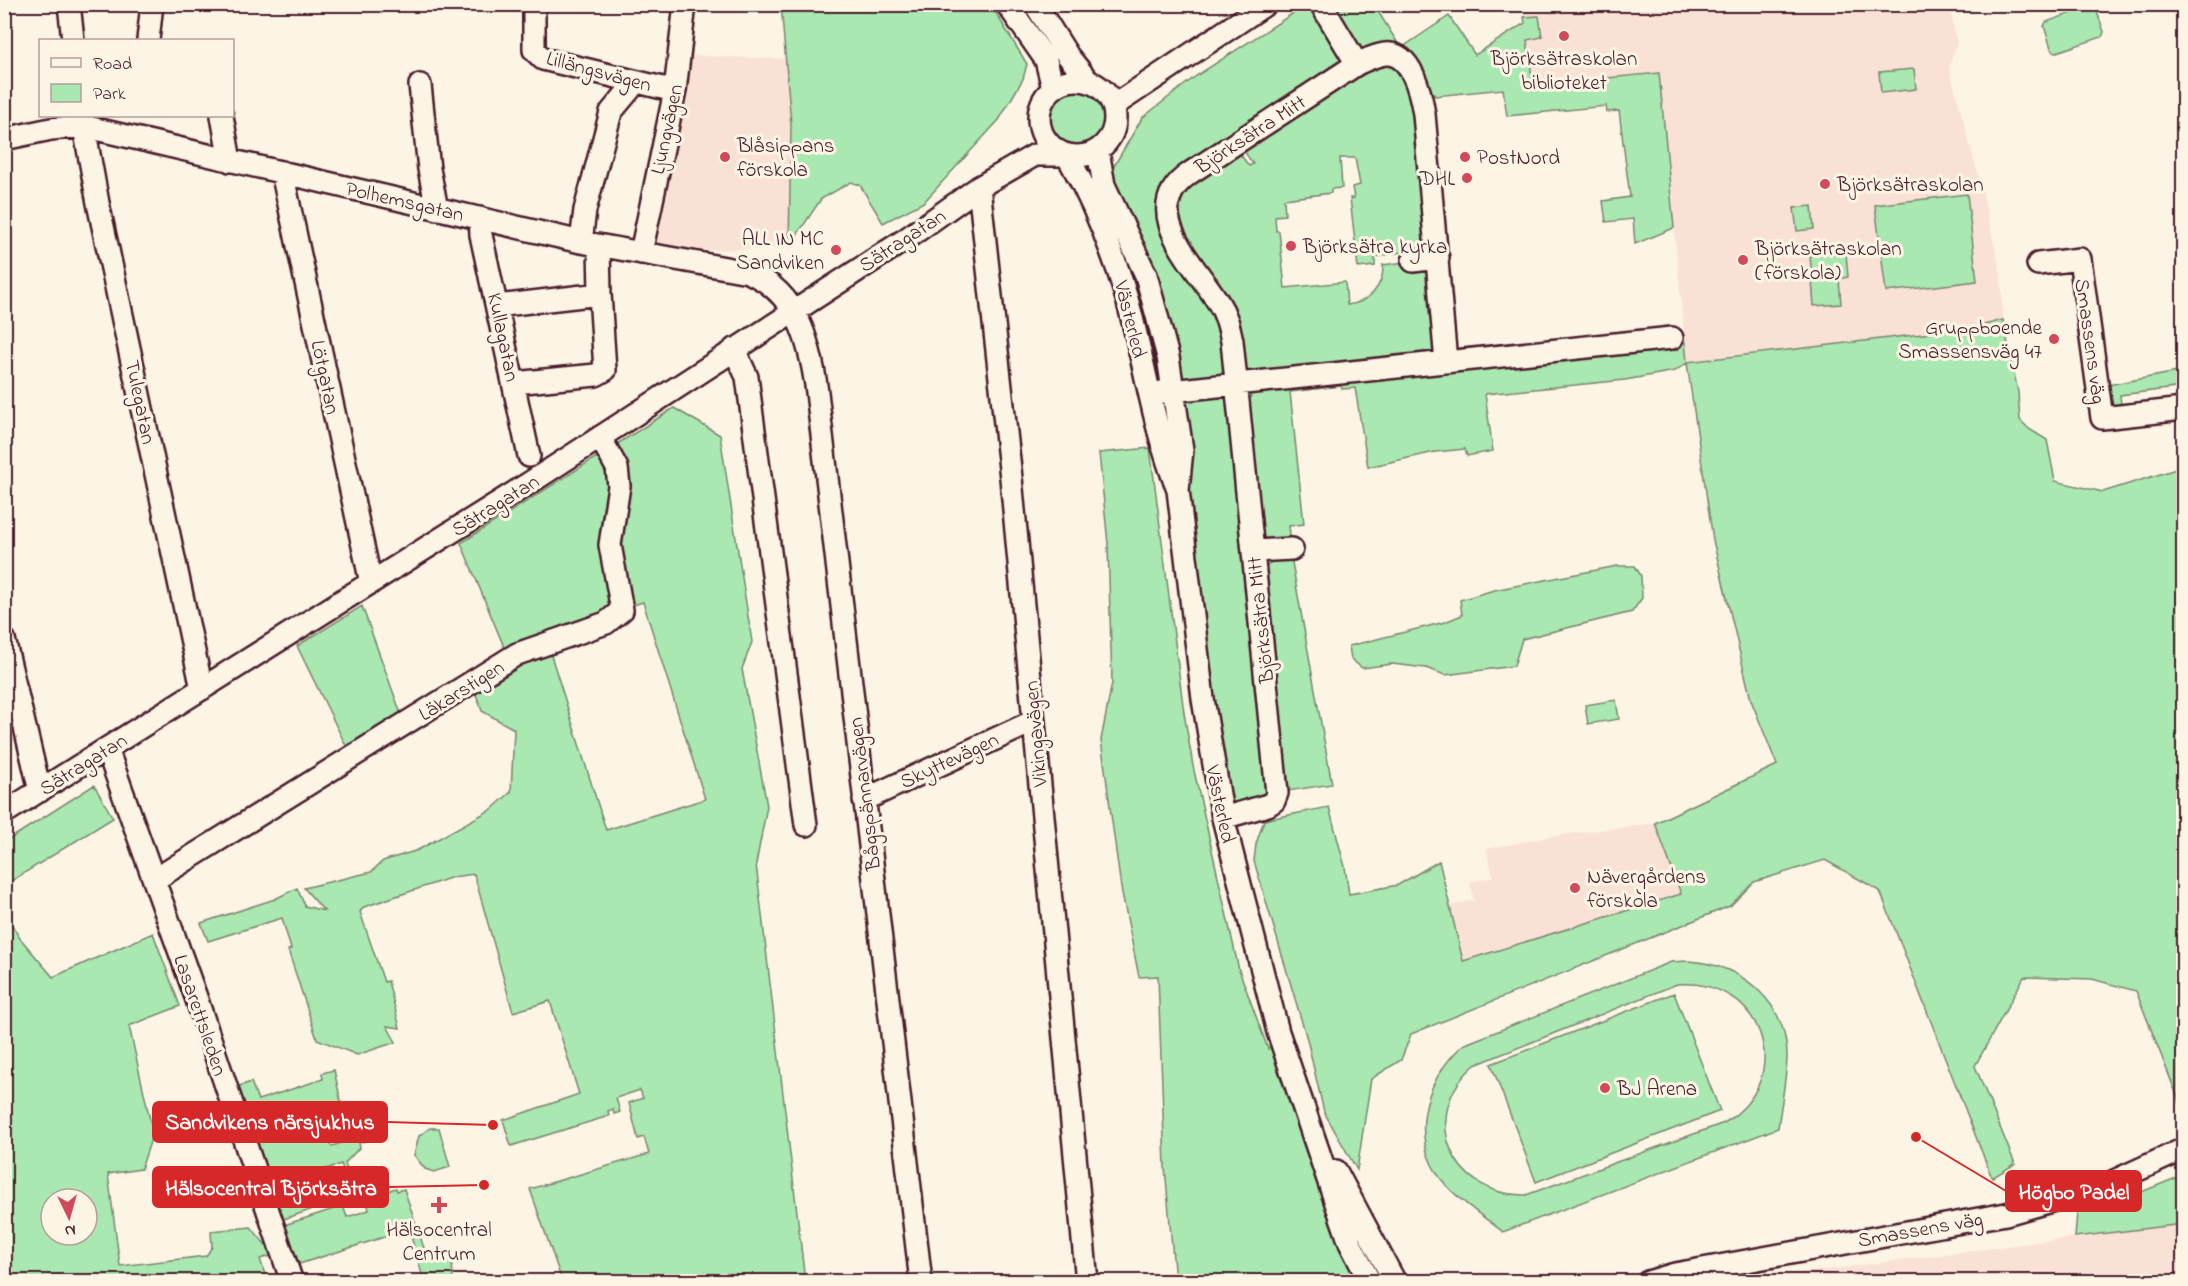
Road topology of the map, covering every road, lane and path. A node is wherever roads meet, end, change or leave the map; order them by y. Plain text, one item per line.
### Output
1 (69, 4) edge
2 (152, 4) edge
3 (534, 4) edge
4 (685, 4) edge
5 (1007, 4) edge
6 (1035, 4) edge
7 (1266, 4) edge
8 (1321, 4) edge
9 (73, 39) edge
10 (148, 39) edge
11 (1357, 64) junction
12 (636, 82) junction
13 (1089, 82) junction
14 (420, 85) dead end
15 (1053, 88) junction
16 (675, 91) junction
17 (1114, 113) junction
18 (222, 117) edge
19 (83, 121) edge
20 (1041, 131) junction
21 (4, 139) edge
22 (1098, 151) junction
23 (1067, 155) junction
24 (230, 161) junction
25 (282, 172) junction
26 (979, 187) junction
27 (437, 209) junction
28 (480, 218) junction
29 (590, 244) junction
30 (641, 253) junction
31 (1438, 258) junction
32 (1413, 261) dead end
33 (2038, 264) dead end
34 (600, 294) junction
35 (497, 306) junction
36 (795, 310) junction
37 (1672, 339) dead end
38 (734, 349) junction
39 (1446, 362) junction
40 (513, 383) junction
41 (1236, 384) junction
42 (1173, 390) junction
43 (1149, 393) junction
44 (2184, 409) edge
45 (600, 437) junction
46 (529, 456) dead end
47 (1178, 490) junction
48 (1292, 549) dead end
49 (1253, 551) junction
50 (371, 583) junction
51 (4, 639) edge
52 (202, 689) junction
53 (1034, 721) junction
54 (107, 749) junction
55 (40, 791) junction
56 (864, 800) junction
57 (4, 813) edge
58 (1222, 818) junction
59 (806, 825) dead end
60 (154, 880) junction
61 (1305, 1109) junction
62 (2184, 1149) edge
63 (292, 1281) edge
64 (921, 1281) edge
65 (1087, 1281) edge
66 (1370, 1281) edge
67 (1395, 1281) edge
68 (1647, 1281) edge

1 - 9 street
2 - 10 street
3 - 12 street, Lillängsvägen
4 - 16 street, Ljungvägen
5 - 15 street
6 - 13 street
7 - 17 street
8 - 11 street
11 - 31 street, Björksätra Mitt
11 - 41 street, Björksätra Mitt
12 - 16 street, Lillängsvägen
12 - 29 street
13 - 15 street
13 - 17 street
14 - 27 street
15 - 20 street
16 - 30 street, Ljungvägen
17 - 22 street
18 - 24 street
19 - 21 street, Polhemsgatan
19 - 24 street, Polhemsgatan
19 - 52 street, Tulegatan
20 - 23 street
20 - 26 street, Sätragatan
22 - 23 street
22 - 42 street, Västerled
23 - 26 street, Sätragatan
23 - 43 street, Västerled
24 - 25 street, Polhemsgatan
25 - 27 street, Polhemsgatan
25 - 50 street, Lötgatan
26 - 36 street, Sätragatan
26 - 53 street, Vikingavägen
27 - 28 street, Polhemsgatan
28 - 29 street, Polhemsgatan
28 - 35 street, Kullagatan
29 - 30 street, Polhemsgatan
29 - 34 street
30 - 36 street, Polhemsgatan
31 - 32 street
31 - 39 street, Björksätra Mitt
33 - 44 street, Smassens väg
34 - 35 street
34 - 40 street
35 - 40 street, Kullagatan
36 - 38 street, Sätragatan
36 - 56 street, Bågspännarvägen
37 - 39 street
38 - 45 street, Sätragatan
38 - 59 street
39 - 41 street
40 - 46 street, Kullagatan
41 - 42 street
41 - 49 street, Björksätra Mitt
42 - 43 street
42 - 47 street, Västerled
43 - 47 street, Västerled
45 - 50 street, Sätragatan
45 - 60 street, Läkarstigen
47 - 58 street, Västerled
48 - 49 street
49 - 58 street, Björksätra Mitt
50 - 52 street, Sätragatan
51 - 55 street
52 - 54 street, Sätragatan
53 - 56 street, Skyttevägen
53 - 65 street, Vikingavägen
54 - 55 street, Sätragatan
54 - 60 street, Lasarettsleden
55 - 57 street, Sätragatan
56 - 64 street, Bågspännarvägen
58 - 61 street, Västerled
60 - 63 street, Lasarettsleden
61 - 66 street, Västerled
61 - 67 street, Västerled
62 - 68 street, Smassens väg

